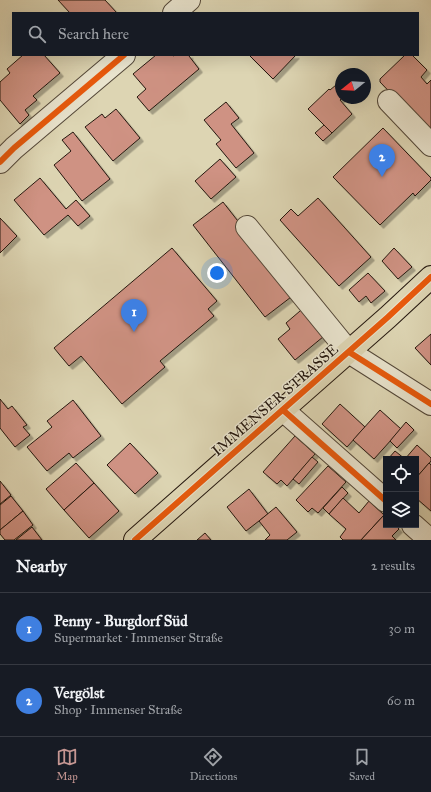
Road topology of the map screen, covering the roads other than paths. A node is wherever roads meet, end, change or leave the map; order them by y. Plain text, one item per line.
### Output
1 (189, 0) edge
2 (175, 12) edge
3 (123, 56) edge
4 (389, 101) dead end
5 (431, 145) edge
6 (0, 162) edge
7 (246, 227) dead end
8 (431, 277) edge
9 (349, 352) junction
10 (431, 404) edge
11 (283, 410) junction
12 (383, 498) edge
13 (416, 528) edge
14 (135, 540) edge
15 (430, 540) edge

1 - 2 street
3 - 6 street
4 - 5 street
7 - 9 street
8 - 9 main road, IMMENSER STRASSE
9 - 10 street
9 - 11 main road, IMMENSER STRASSE
11 - 12 street
11 - 14 main road, IMMENSER STRASSE
13 - 15 street

